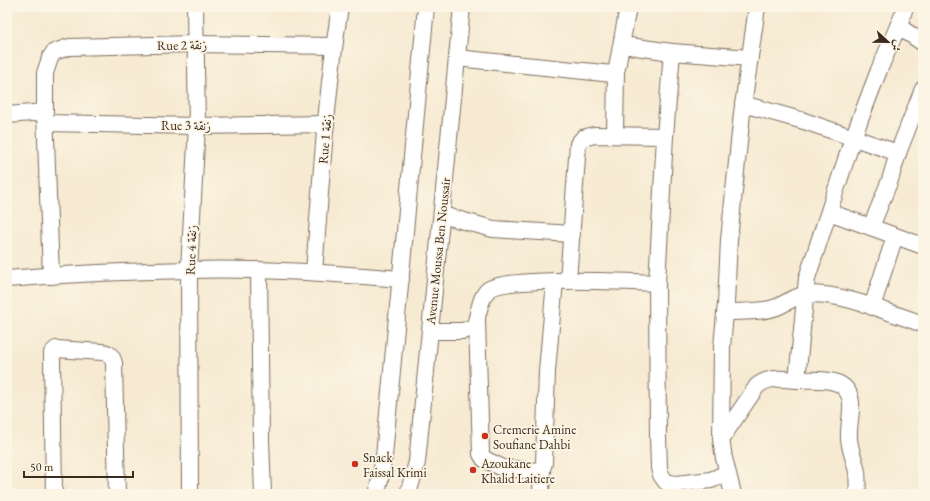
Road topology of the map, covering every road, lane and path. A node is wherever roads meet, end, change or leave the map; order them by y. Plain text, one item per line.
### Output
1 (195, 7) edge
2 (340, 7) edge
3 (426, 7) edge
4 (462, 7) edge
5 (628, 7) edge
6 (770, 7) edge
7 (905, 7) edge
8 (756, 12) edge
9 (898, 26) junction
10 (923, 43) edge
11 (196, 44) junction
12 (622, 45) junction
13 (334, 46) junction
14 (672, 52) junction
15 (457, 58) junction
16 (750, 58) junction
17 (616, 72) junction
18 (923, 89) edge
19 (743, 104) junction
20 (7, 115) edge
21 (46, 118) junction
22 (326, 124) junction
23 (196, 126) junction
24 (615, 135) junction
25 (665, 136) junction
26 (853, 138) junction
27 (898, 152) junction
28 (829, 212) junction
29 (442, 215) junction
30 (871, 228) junction
31 (572, 234) junction
32 (895, 236) junction
33 (922, 242) edge
34 (189, 270) junction
35 (259, 271) junction
36 (314, 272) junction
37 (51, 276) junction
38 (7, 279) edge
39 (401, 279) junction
40 (561, 281) junction
41 (657, 283) junction
42 (804, 295) junction
43 (872, 307) junction
44 (726, 312) junction
45 (477, 321) junction
46 (923, 324) edge
47 (430, 331) junction
48 (797, 380) junction
49 (721, 439) junction
50 (542, 468) junction
51 (727, 473) junction
52 (54, 494) edge
53 (117, 494) edge
54 (190, 494) edge
55 (263, 494) edge
56 (376, 494) edge
57 (408, 494) edge
58 (540, 494) edge
59 (733, 494) edge
60 (858, 494) edge

1 - 11 street, Rue 4 زنقة
2 - 13 street, Rue 1 زنقة
3 - 39 street
4 - 15 street, Avenue Moussa Ben Noussair
5 - 12 street
6 - 8 street
7 - 9 street
8 - 16 street
9 - 10 street
9 - 26 street
11 - 13 street, Rue 2 زنقة
11 - 21 street, Rue 2 زنقة
11 - 23 street, Rue 4 زنقة
12 - 14 street
12 - 17 street
13 - 22 street, Rue 1 زنقة
14 - 16 street
14 - 25 street
15 - 17 street
15 - 29 street, Avenue Moussa Ben Noussair
16 - 19 street
17 - 24 street
18 - 27 street
19 - 26 street
19 - 44 street
20 - 21 street, Rue 3 زنقة
21 - 23 street, Rue 3 زنقة
21 - 37 street
22 - 23 street, Rue 3 زنقة
22 - 36 street, Rue 1 زنقة
23 - 34 street, Rue 4 زنقة
24 - 25 street
24 - 31 street
25 - 41 street
26 - 27 street
26 - 28 street
27 - 30 street
28 - 30 street
28 - 42 street
29 - 31 street
29 - 47 street, Avenue Moussa Ben Noussair
30 - 32 street
31 - 40 street
32 - 33 street
32 - 43 street
34 - 35 street
34 - 37 street
34 - 54 street, Rue 4 زنقة
35 - 36 street
35 - 55 street
36 - 39 street
37 - 38 street
39 - 56 street
40 - 41 street
40 - 45 street
40 - 50 street
41 - 51 street
42 - 43 street
42 - 44 street
42 - 48 street
43 - 46 street
44 - 49 street
45 - 47 street
45 - 50 street
47 - 57 street, Avenue Moussa Ben Noussair
48 - 49 street
48 - 60 street
49 - 51 street
50 - 58 street
51 - 59 street
52 - 53 street

